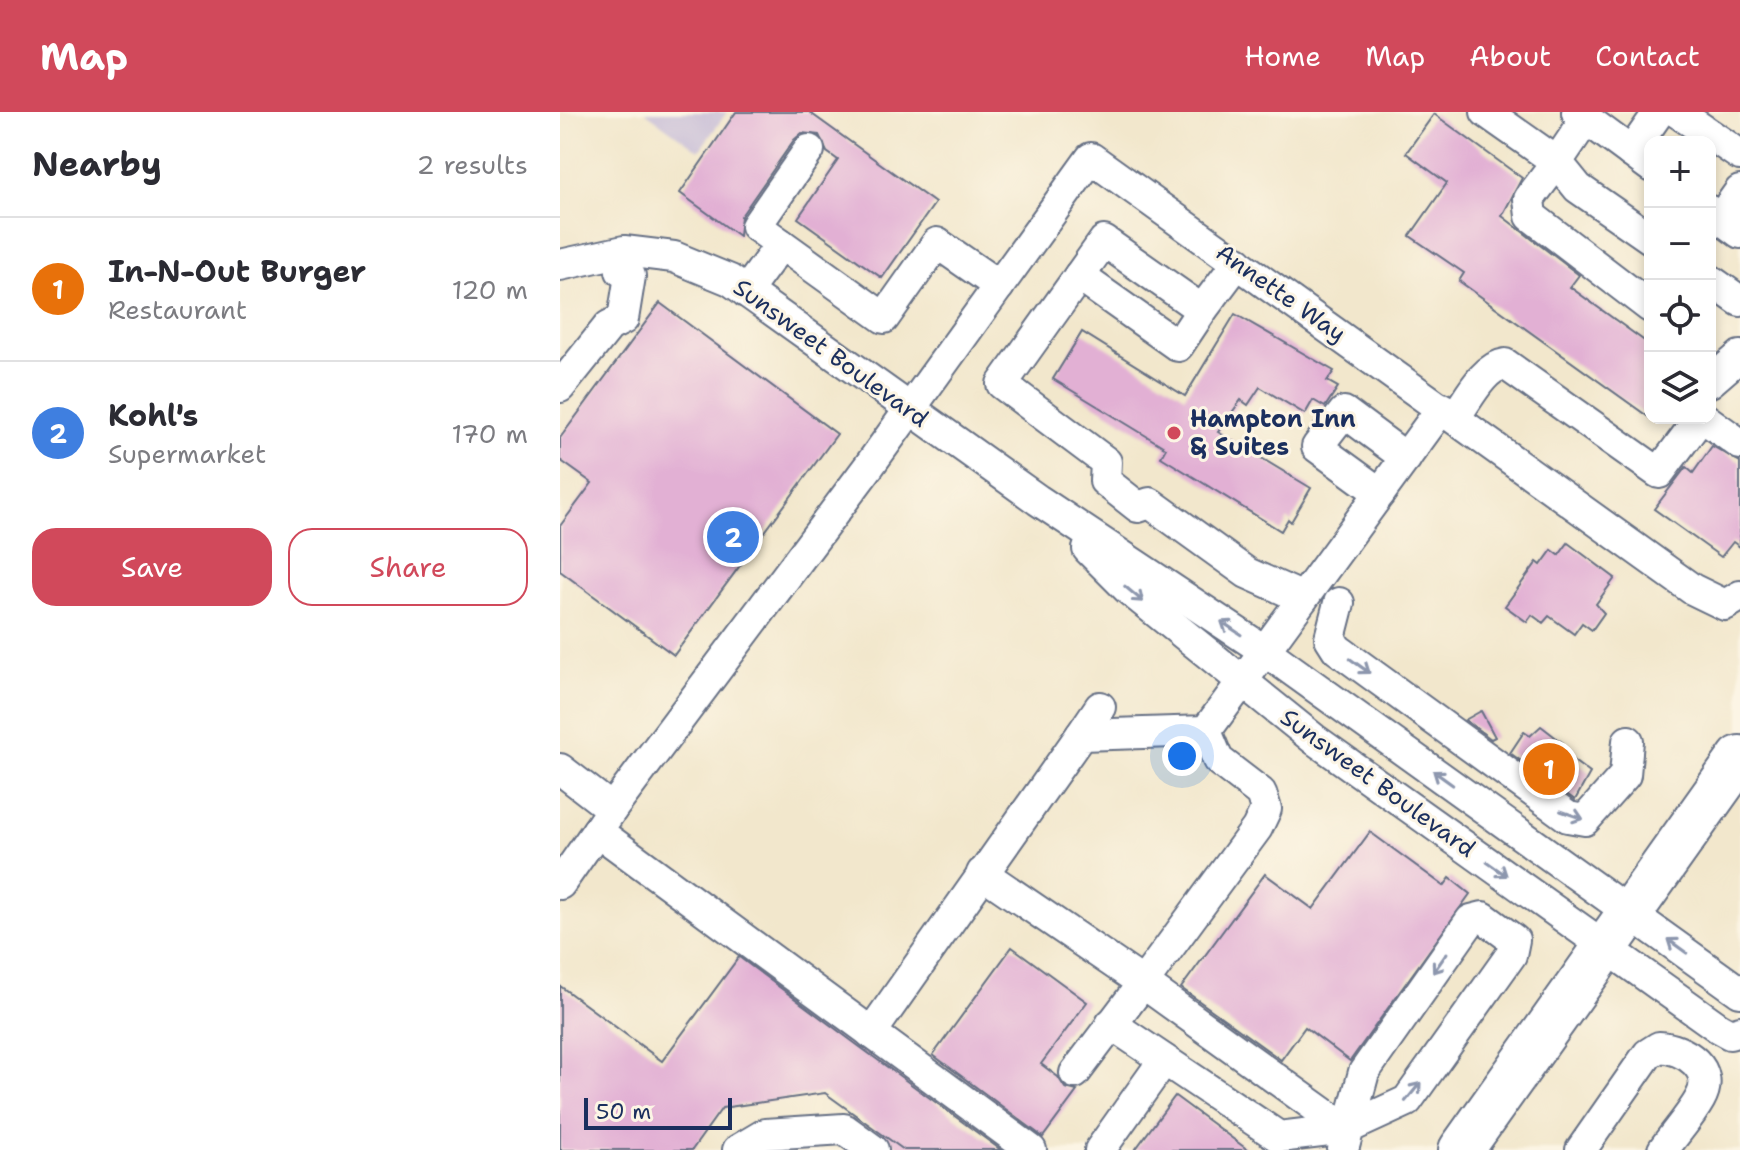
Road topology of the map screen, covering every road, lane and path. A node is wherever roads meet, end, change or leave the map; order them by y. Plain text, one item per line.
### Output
1 (1486, 112) edge
2 (1659, 112) edge
3 (1677, 112) edge
4 (1582, 116) edge
5 (809, 150) dead end
6 (1740, 155) edge
7 (1640, 159) edge
8 (1557, 162) junction
9 (1740, 191) edge
10 (1723, 221) edge
11 (1644, 234) edge
12 (781, 244) junction
13 (622, 261) junction
14 (1238, 262) junction
15 (560, 265) edge
16 (1079, 276) junction
17 (1716, 284) edge
18 (999, 286) junction
19 (746, 292) junction
20 (1740, 301) edge
21 (1644, 302) edge
22 (1202, 310) junction
23 (560, 387) edge
24 (909, 410) junction
25 (1449, 413) junction
26 (1697, 424) edge
27 (1711, 424) edge
28 (1740, 444) edge
29 (1406, 458) junction
30 (1380, 493) junction
31 (1038, 500) junction
32 (1303, 598) junction
33 (1732, 601) edge
34 (1339, 603) dead end
35 (1265, 651) junction
36 (1242, 681) junction
37 (1100, 707) dead end
38 (1206, 731) junction
39 (1081, 735) junction
40 (1628, 741) dead end
41 (1740, 758) edge
42 (560, 769) edge
43 (605, 820) junction
44 (982, 873) junction
45 (560, 884) edge
46 (1618, 929) junction
47 (1143, 983) junction
48 (1740, 992) edge
49 (1111, 1024) junction
50 (1735, 1032) edge
51 (871, 1033) junction
52 (1164, 1060) junction
53 (1700, 1065) junction
54 (1075, 1073) dead end
55 (1344, 1140) edge
56 (1294, 1142) edge
57 (738, 1150) edge
58 (873, 1150) edge
59 (1031, 1150) edge
60 (1100, 1150) edge
61 (1461, 1150) edge
62 (1581, 1150) edge
63 (1663, 1150) edge

1 - 8 street
2 - 7 street
3 - 6 street
4 - 7 street
4 - 8 street
5 - 12 street
8 - 11 street
8 - 21 street
9 - 10 street
12 - 18 street
12 - 19 street
13 - 15 street, Sunsweet Boulevard
13 - 19 street, Sunsweet Boulevard
13 - 23 street
14 - 18 street, Annette Way
14 - 22 street
14 - 25 street, Annette Way
16 - 22 street
16 - 22 street
16 - 32 street
17 - 20 street
18 - 24 street, Annette Way
19 - 24 street, Sunsweet Boulevard
24 - 31 street, Sunsweet Boulevard
24 - 43 street, Annette Way
25 - 26 street
25 - 29 street
25 - 33 street, Annette Way
27 - 28 street
29 - 30 street
29 - 30 street
30 - 32 street
35 -> 31 street, Sunsweet Boulevard
31 -> 36 street, Sunsweet Boulevard
32 - 35 street
34 -> 40 street
35 - 36 street
46 -> 35 street, Sunsweet Boulevard
36 - 38 street
36 -> 46 street, Sunsweet Boulevard
37 - 39 street
38 - 39 street
38 - 47 street
39 - 44 street
41 - 46 highway
42 - 43 street
43 - 45 street, Annette Way
43 - 51 street
44 - 47 street
44 - 51 street
48 -> 46 street, Sunsweet Boulevard
46 - 50 street, Sunsweet Boulevard
46 - 61 highway
47 - 49 street
47 - 55 street
49 - 52 street
49 - 54 street
50 - 53 street
51 - 59 street
52 - 56 street
52 - 60 street
53 - 62 street
53 - 63 street
55 -> 55 street
55 - 56 street
57 - 58 street

